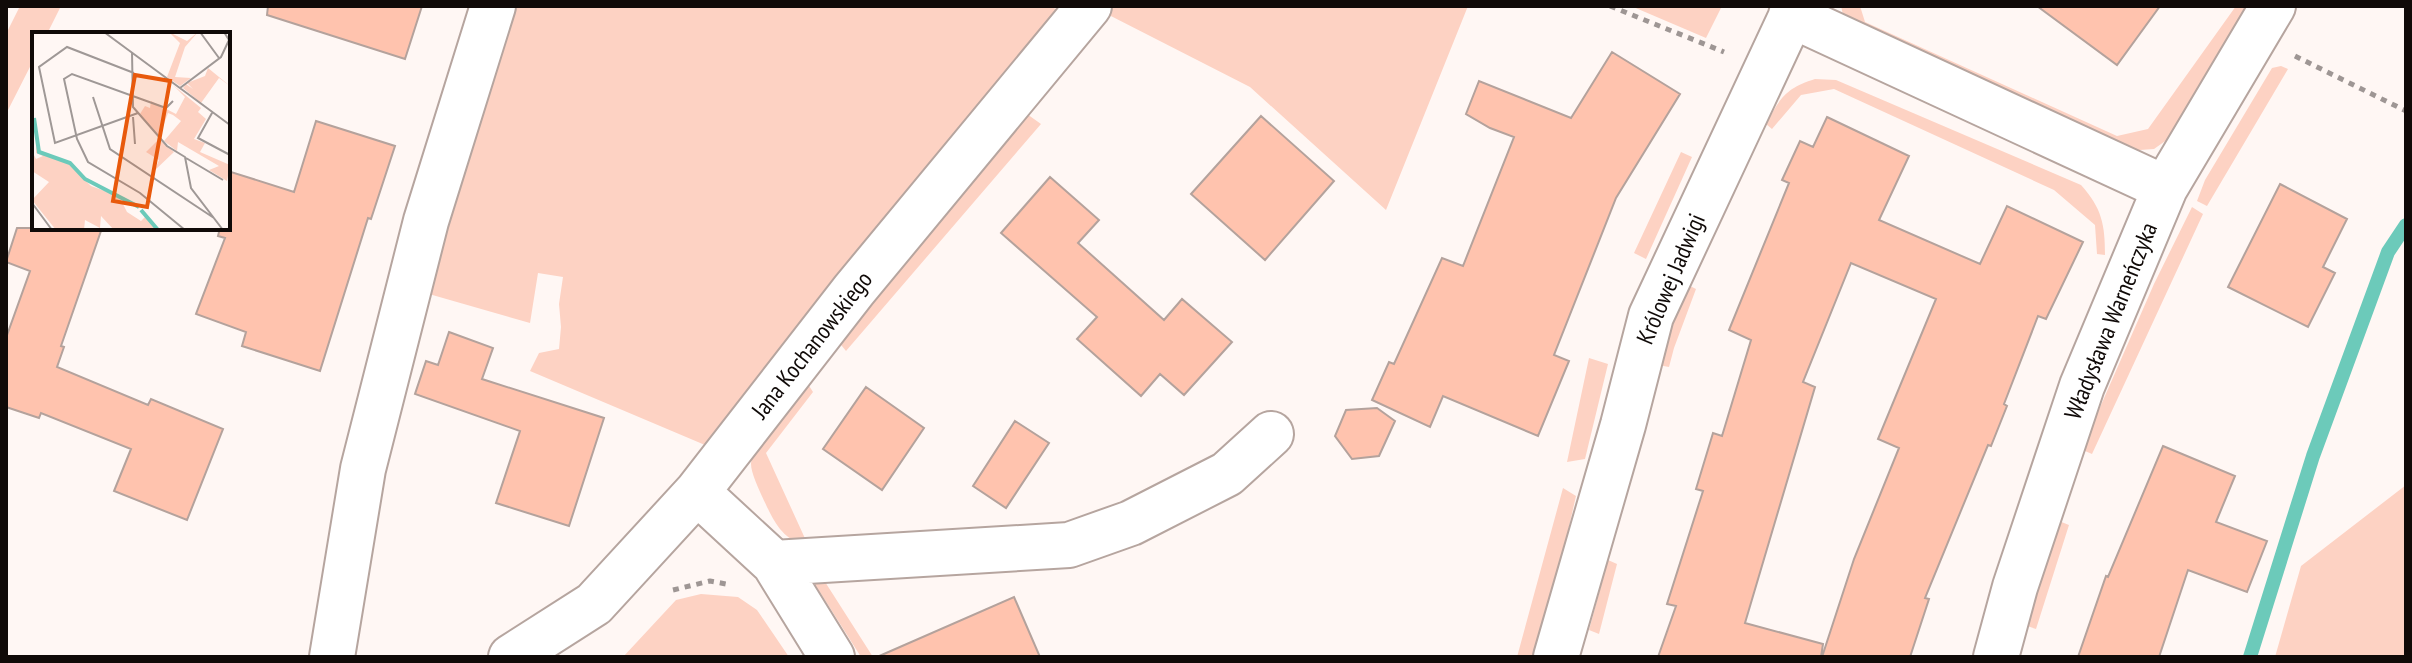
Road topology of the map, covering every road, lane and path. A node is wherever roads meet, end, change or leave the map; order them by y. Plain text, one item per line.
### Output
1 (493, 6) edge
2 (1089, 6) edge
3 (1610, 6) edge
4 (1793, 11) edge
5 (2264, 21) edge
6 (1766, 69) junction
7 (2406, 111) edge
8 (2165, 188) junction
9 (1271, 434) dead end
10 (697, 492) junction
11 (774, 563) junction
12 (733, 586) dead end
13 (663, 600) dead end
14 (332, 657) edge
15 (511, 657) edge
16 (832, 657) edge
17 (1556, 657) edge
18 (1996, 657) edge

1 - 14 street
2 - 10 street, Jana Kochanowskiego
3 - 6 path
4 - 6 street, Królowej Jadwigi
4 - 8 street
5 - 7 path
5 - 8 street, Władysława Warneńczyka
6 - 17 street, Królowej Jadwigi
8 - 18 street, Władysława Warneńczyka
9 - 11 street
10 - 11 street
10 - 15 street, Jana Kochanowskiego
11 - 16 street
12 - 13 path

